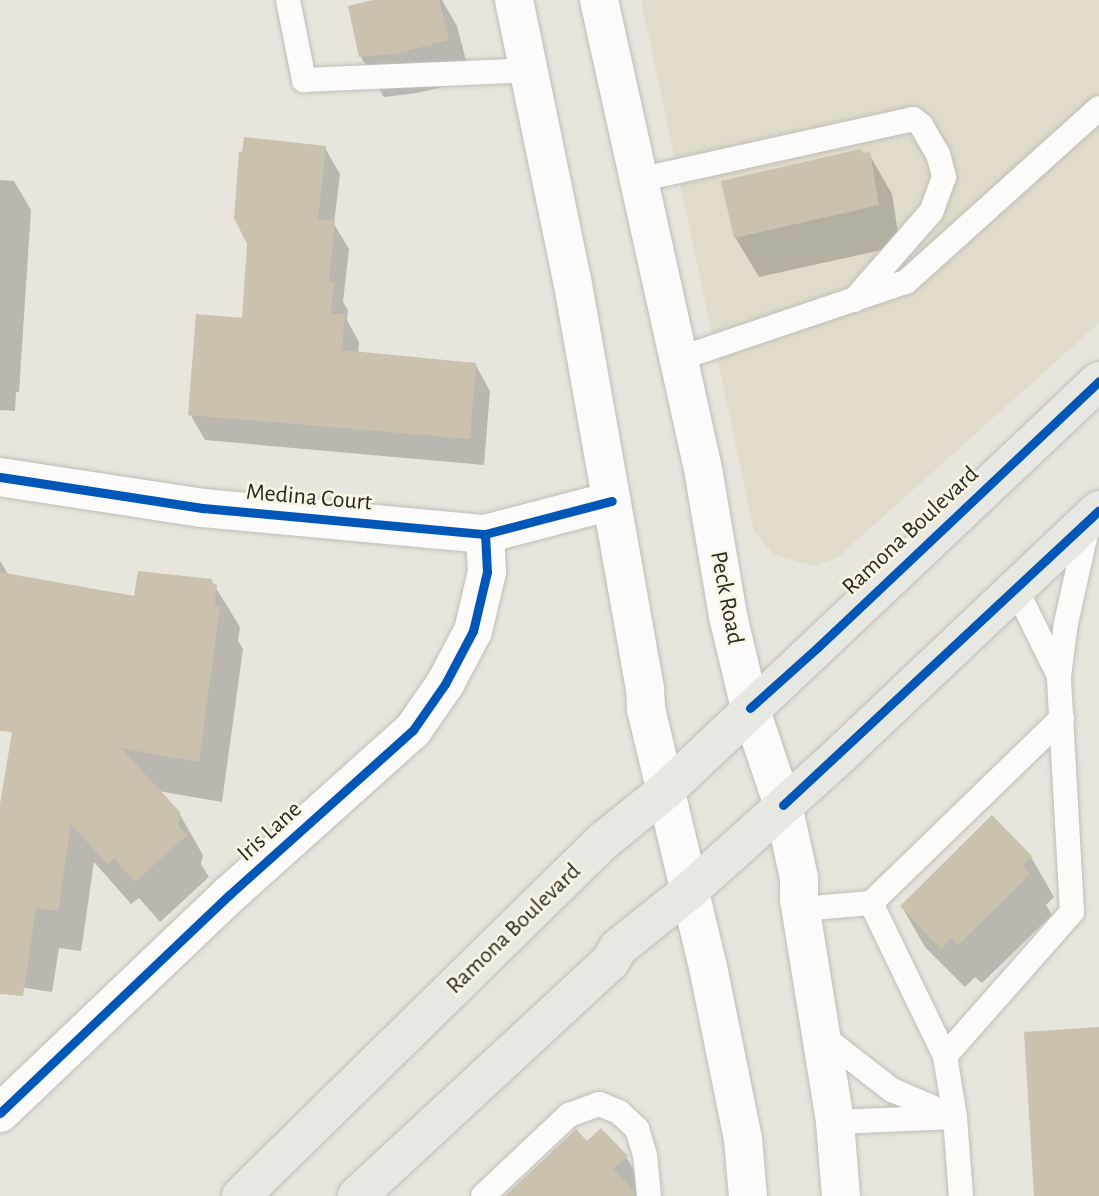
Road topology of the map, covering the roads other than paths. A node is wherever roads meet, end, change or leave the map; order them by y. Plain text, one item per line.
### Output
1 (288, 0) edge
2 (599, 0) edge
3 (520, 1) edge
4 (529, 70) junction
5 (1099, 108) edge
6 (638, 180) junction
7 (854, 300) junction
8 (678, 359) junction
9 (1099, 381) edge
10 (0, 477) edge
11 (612, 501) junction
12 (1094, 514) edge
13 (485, 534) junction
14 (1015, 587) junction
15 (1059, 676) junction
16 (750, 708) junction
17 (1062, 718) junction
18 (665, 791) junction
19 (783, 805) junction
20 (688, 892) junction
21 (871, 903) junction
22 (801, 909) junction
23 (821, 1035) junction
24 (945, 1056) junction
25 (0, 1113) edge
26 (955, 1117) junction
27 (835, 1122) junction
28 (242, 1196) edge
29 (358, 1196) edge
30 (483, 1196) edge
31 (649, 1196) edge
32 (748, 1196) edge
33 (842, 1196) edge
34 (961, 1196) edge

1 - 4 lane
2 - 6 main road, Peck Road
3 - 4 main road
4 - 11 main road
5 - 7 lane
6 - 7 lane
6 - 8 main road, Peck Road
7 - 8 lane
8 - 16 main road, Peck Road
9 - 16 main road, Ramona Boulevard
10 - 13 main road, Medina Court
11 - 13 main road, Medina Court
11 - 18 main road
12 - 14 main road
12 - 15 lane
13 - 25 main road, Iris Lane
14 - 15 lane
14 - 19 main road
15 - 17 lane
16 - 18 main road, Ramona Boulevard
16 - 19 main road, Peck Road
17 - 21 lane
17 - 24 lane
18 - 20 main road
18 - 28 main road, Ramona Boulevard
19 - 20 main road
19 - 22 main road, Peck Road
20 - 29 main road
20 - 32 main road
21 - 22 lane
21 - 24 lane
22 - 23 main road, Peck Road
23 - 26 lane
23 - 27 main road, Peck Road
24 - 26 lane
26 - 27 lane
26 - 34 lane
27 - 33 main road, Peck Road
30 - 31 lane

